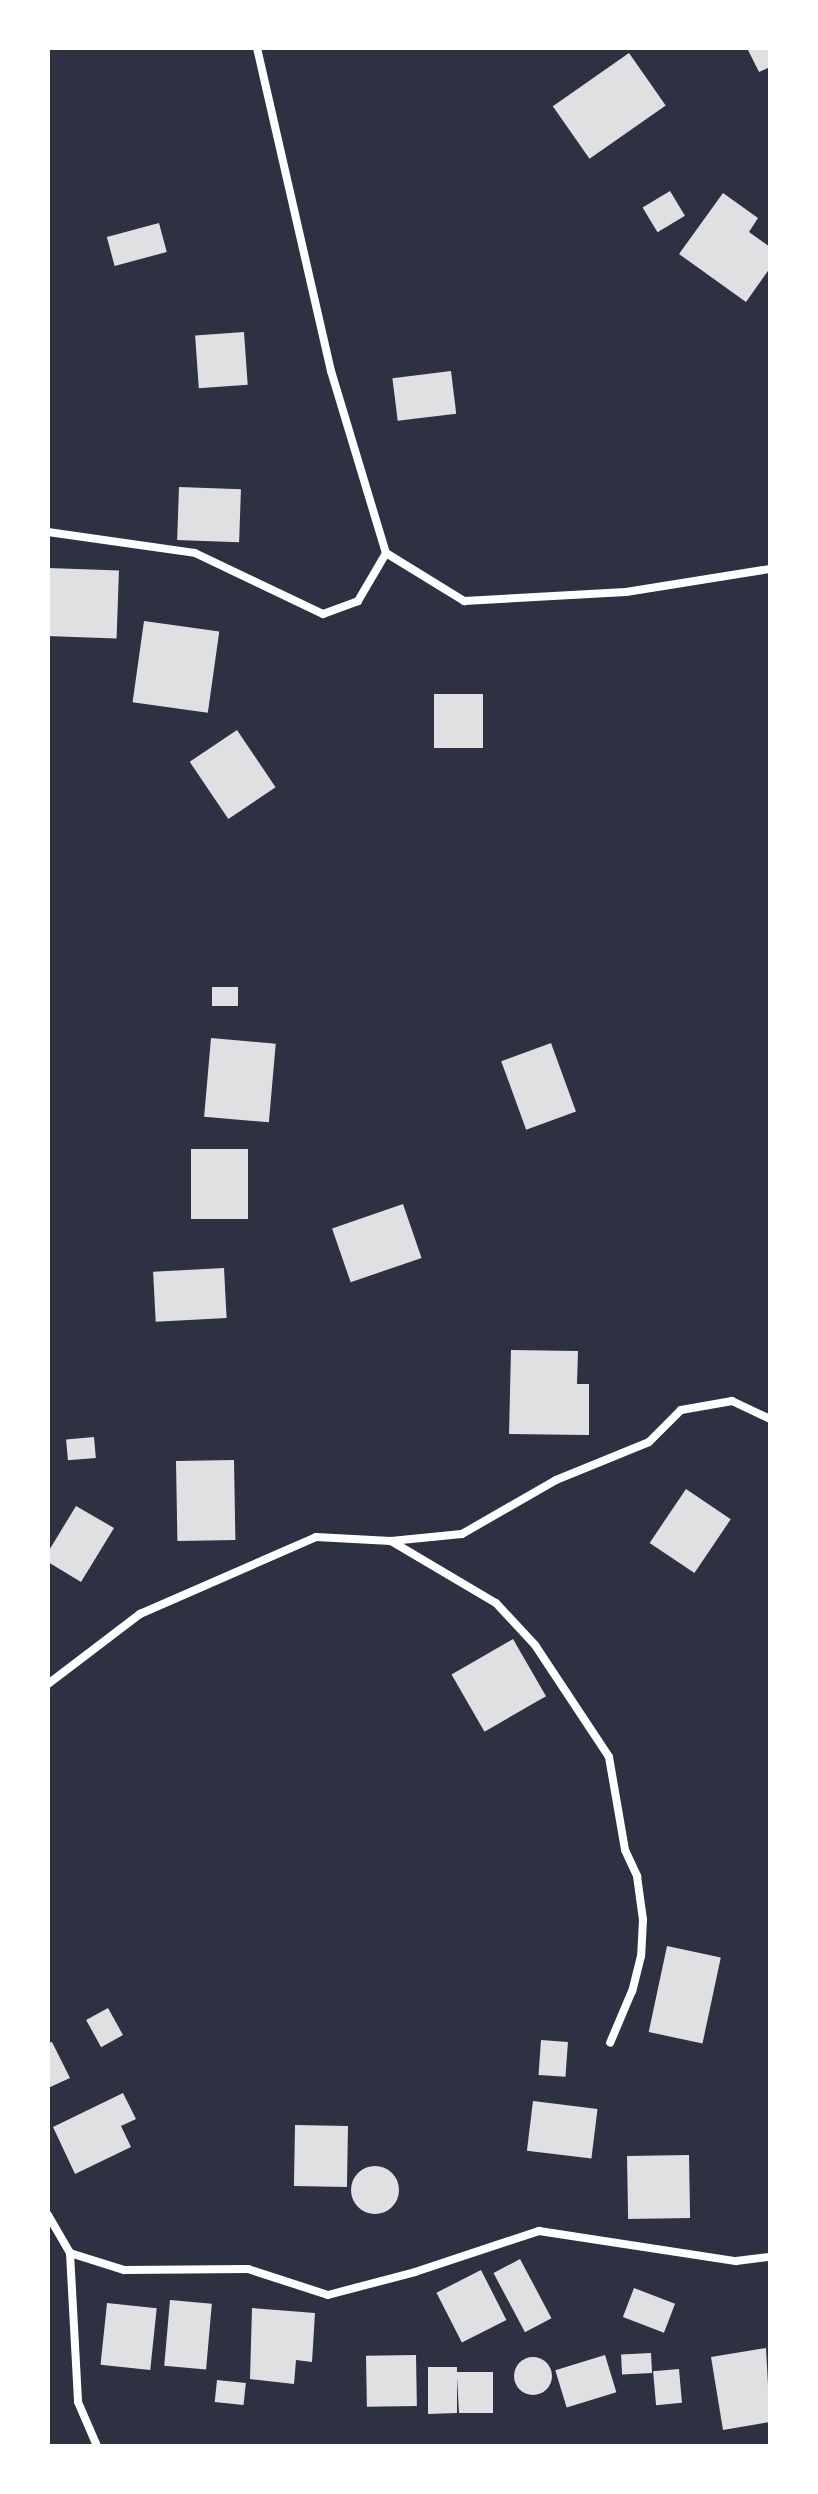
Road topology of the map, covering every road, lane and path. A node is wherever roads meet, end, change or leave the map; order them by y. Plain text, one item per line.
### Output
1 (257, 48) edge
2 (48, 532) edge
3 (386, 553) junction
4 (770, 569) edge
5 (770, 1419) edge
6 (391, 1541) junction
7 (48, 1684) edge
8 (610, 2043) dead end
9 (48, 2215) edge
10 (70, 2253) junction
11 (770, 2257) edge
12 (97, 2446) edge

1 - 3 street
2 - 3 street
3 - 4 street
5 - 6 street
6 - 7 street
6 - 8 street
9 - 10 street
10 - 11 street
10 - 12 street

